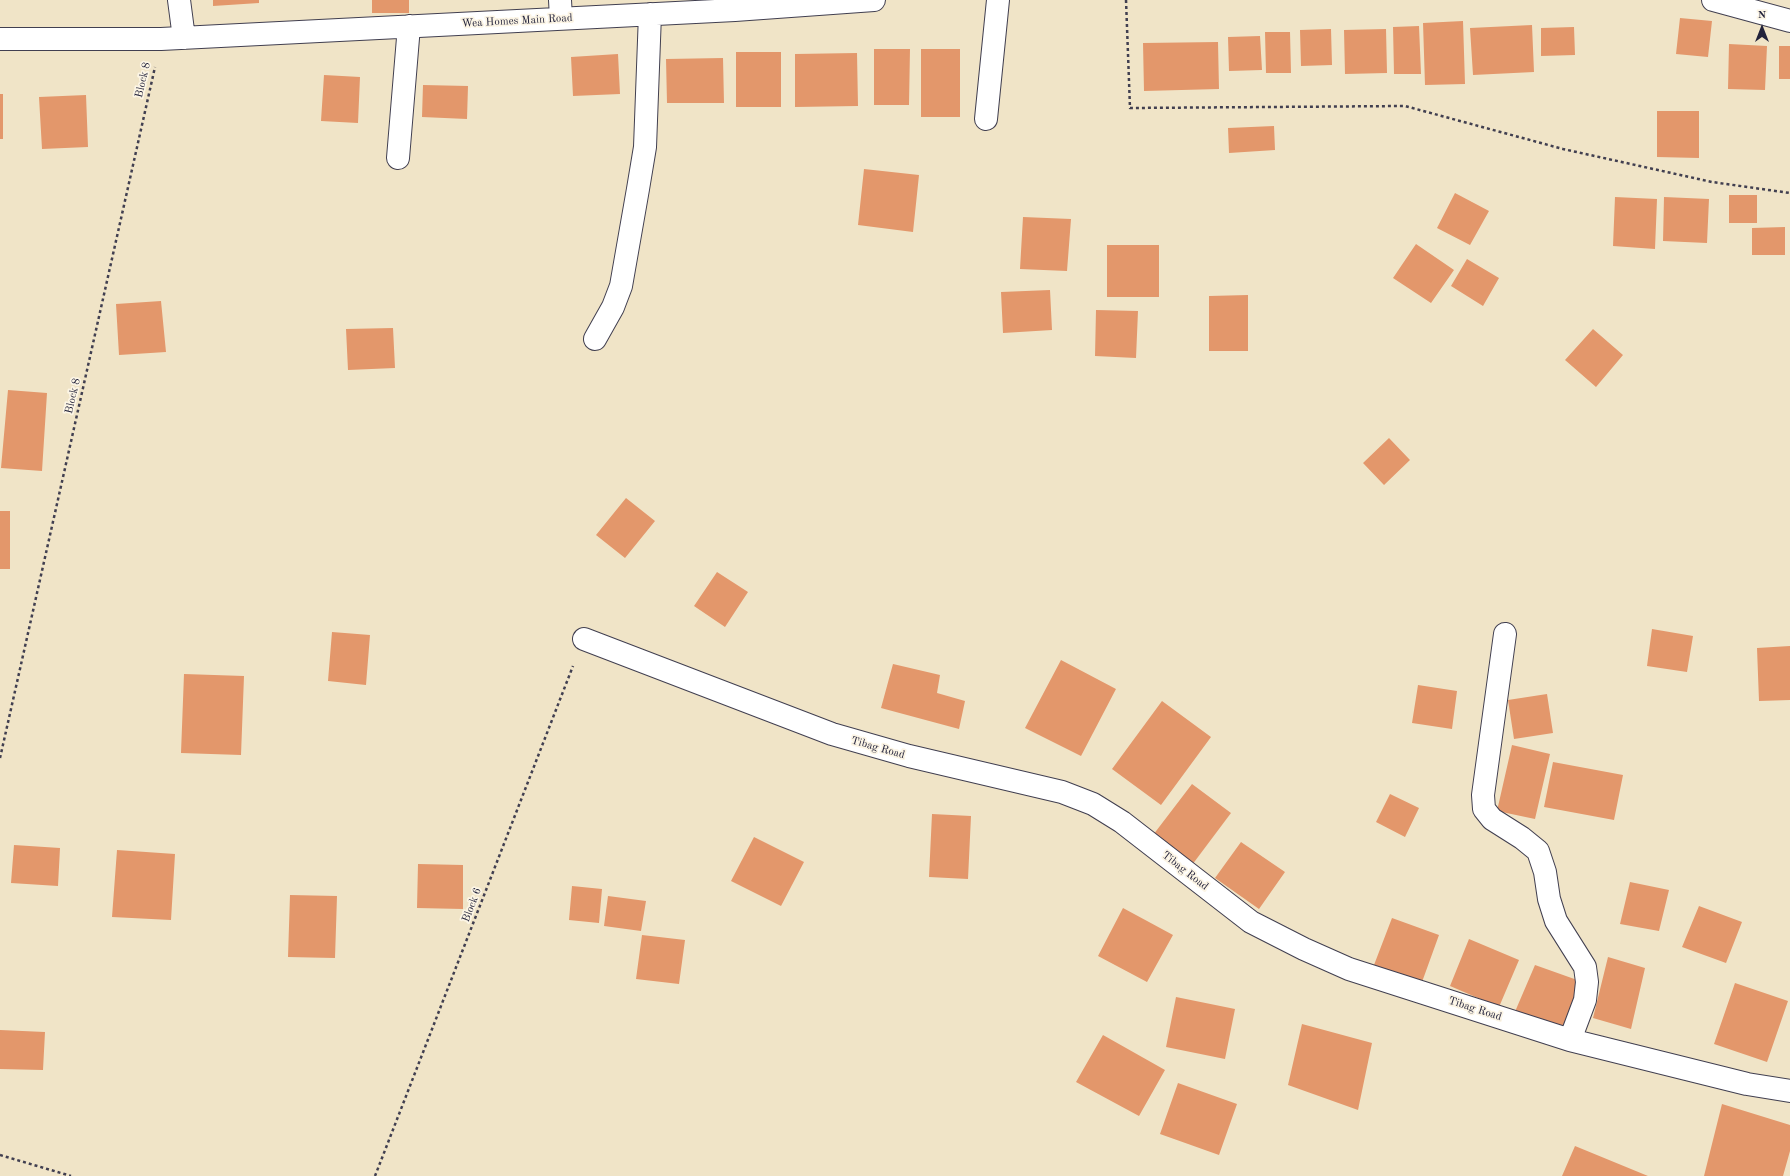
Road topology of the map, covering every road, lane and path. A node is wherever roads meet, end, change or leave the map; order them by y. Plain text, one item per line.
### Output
1 (179, 0) edge
2 (874, 0) edge
3 (998, 0) edge
4 (1126, 0) edge
5 (1713, 0) edge
6 (734, 5) edge
7 (561, 9) edge
8 (650, 14) junction
9 (1790, 21) edge
10 (409, 26) junction
11 (184, 38) junction
12 (0, 39) edge
13 (161, 39) junction
14 (986, 119) dead end
15 (398, 158) dead end
16 (1790, 193) edge
17 (595, 339) dead end
18 (1505, 634) dead end
19 (584, 640) joint
20 (0, 758) edge
21 (1570, 1040) junction
22 (1790, 1091) edge
23 (0, 1156) edge
24 (71, 1176) edge
25 (375, 1176) edge

1 - 11 street
2 - 6 street, Wea Homes Main Road
3 - 14 street
4 - 16 path
5 - 9 street
6 - 8 street, Wea Homes Main Road
7 - 8 street, Wea Homes Main Road
7 - 10 street, Wea Homes Main Road
8 - 17 street
10 - 11 street, Wea Homes Main Road
10 - 15 street
11 - 13 street, Wea Homes Main Road
12 - 13 street, Wea Homes Main Road
13 - 20 path, Block 8
18 - 21 street
19 - 21 street, Tibag Road
19 - 25 path, Block 6
21 - 22 street, Tibag Road
23 - 24 path

